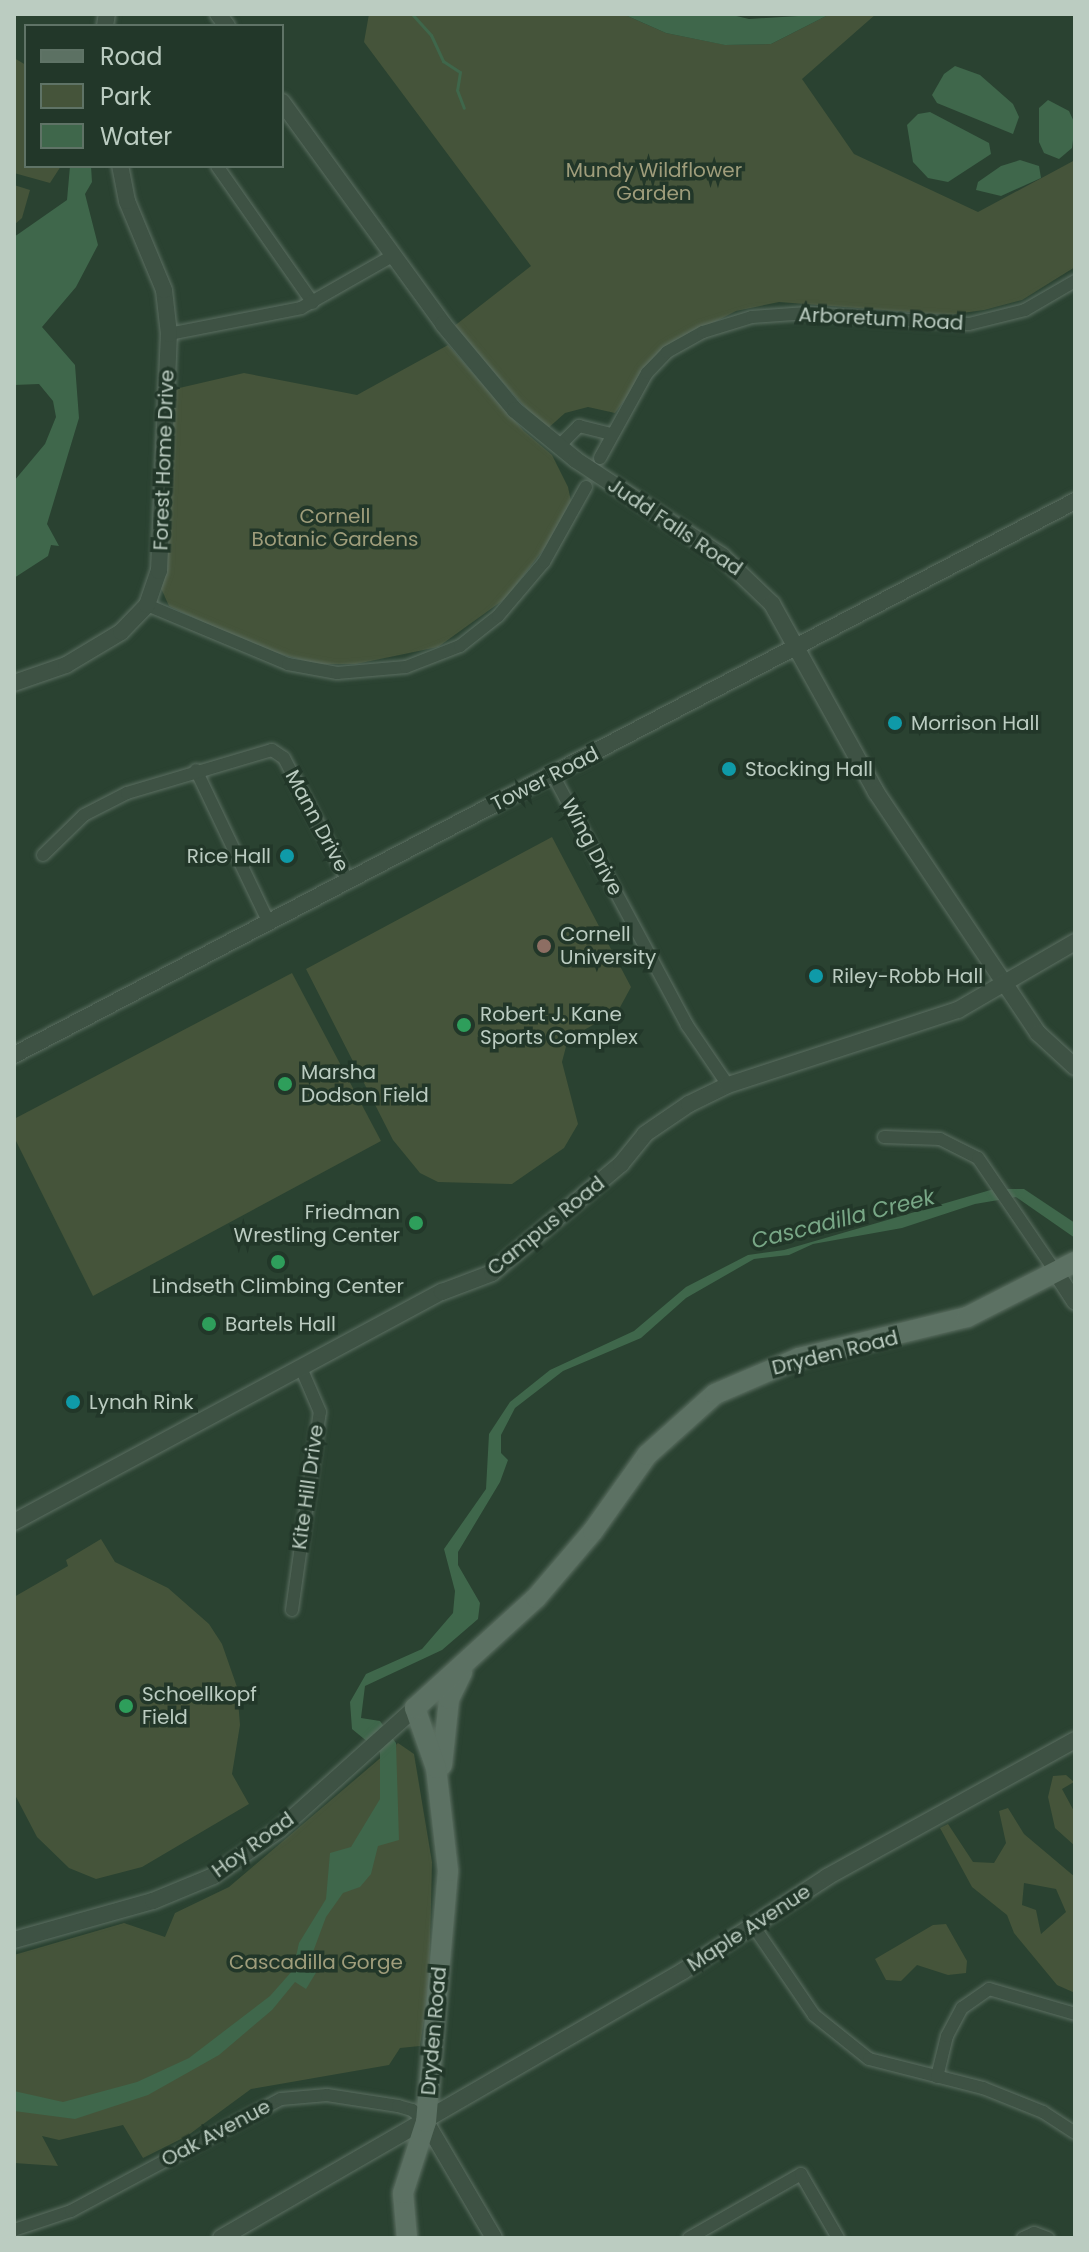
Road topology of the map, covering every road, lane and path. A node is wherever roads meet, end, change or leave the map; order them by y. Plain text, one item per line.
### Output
1 (284, 105) edge
2 (120, 168) edge
3 (218, 168) edge
4 (394, 255) junction
5 (1075, 281) edge
6 (313, 303) junction
7 (169, 334) junction
8 (612, 434) junction
9 (558, 447) junction
10 (600, 458) dead end
11 (586, 487) dead end
12 (1075, 501) edge
13 (147, 605) junction
14 (799, 646) junction
15 (14, 683) edge
16 (196, 770) junction
17 (553, 775) junction
18 (43, 855) dead end
19 (348, 881) junction
20 (269, 923) junction
21 (1075, 942) edge
22 (1005, 983) junction
23 (14, 1055) edge
24 (1075, 1067) edge
25 (728, 1085) junction
26 (884, 1137) dead end
27 (1075, 1262) edge
28 (1057, 1274) junction
29 (1075, 1302) edge
30 (301, 1368) junction
31 (14, 1522) edge
32 (292, 1610) dead end
33 (465, 1665) junction
34 (415, 1708) junction
35 (1075, 1740) edge
36 (442, 1800) junction
37 (752, 1924) junction
38 (14, 1940) edge
39 (1075, 2014) edge
40 (937, 2077) junction
41 (426, 2122) junction
42 (1075, 2133) edge
43 (43, 2224) junction
44 (14, 2230) edge
45 (51, 2238) edge
46 (222, 2238) edge
47 (407, 2238) edge
48 (494, 2238) edge
49 (689, 2238) edge
50 (838, 2238) edge
51 (1023, 2238) edge
52 (1048, 2238) edge

1 - 4 street, Judd Falls Road
2 - 7 street, Forest Home Drive
3 - 6 street
4 - 6 street
4 - 9 street, Judd Falls Road
5 - 8 street, Arboretum Road
6 - 7 street
7 - 13 street, Forest Home Drive
8 - 9 street
8 - 10 street, Arboretum Road
9 - 14 street, Judd Falls Road
11 - 13 street
12 - 14 street, Tower Road
13 - 15 street
14 - 17 street, Tower Road
14 - 22 street, Judd Falls Road
16 - 18 street, Mann Drive
16 - 19 street, Mann Drive
16 - 20 street
17 - 19 street, Tower Road
17 - 25 street, Wing Drive
19 - 20 street, Tower Road
20 - 23 street, Tower Road
21 - 22 street, Campus Road
22 - 24 street, Judd Falls Road
22 - 25 street, Campus Road
25 - 30 street, Campus Road
26 - 28 street
27 - 28 main road, Dryden Road
28 - 29 street
28 - 33 main road, Dryden Road
30 - 31 street, Campus Road
30 - 32 street, Kite Hill Drive
33 - 34 main road, Dryden Road
33 - 36 main road, Dryden Road
34 - 36 main road, Dryden Road
34 - 38 street, Hoy Road
35 - 37 street, Maple Avenue
36 - 41 main road, Dryden Road
37 - 40 street
37 - 41 street, Maple Avenue
39 - 40 street
40 - 42 street
41 - 43 street, Oak Avenue
41 - 46 street, Dryden Road
41 - 47 main road
41 - 48 street
43 - 44 street, Oak Avenue
43 - 45 street
49 - 50 street
51 - 52 street

